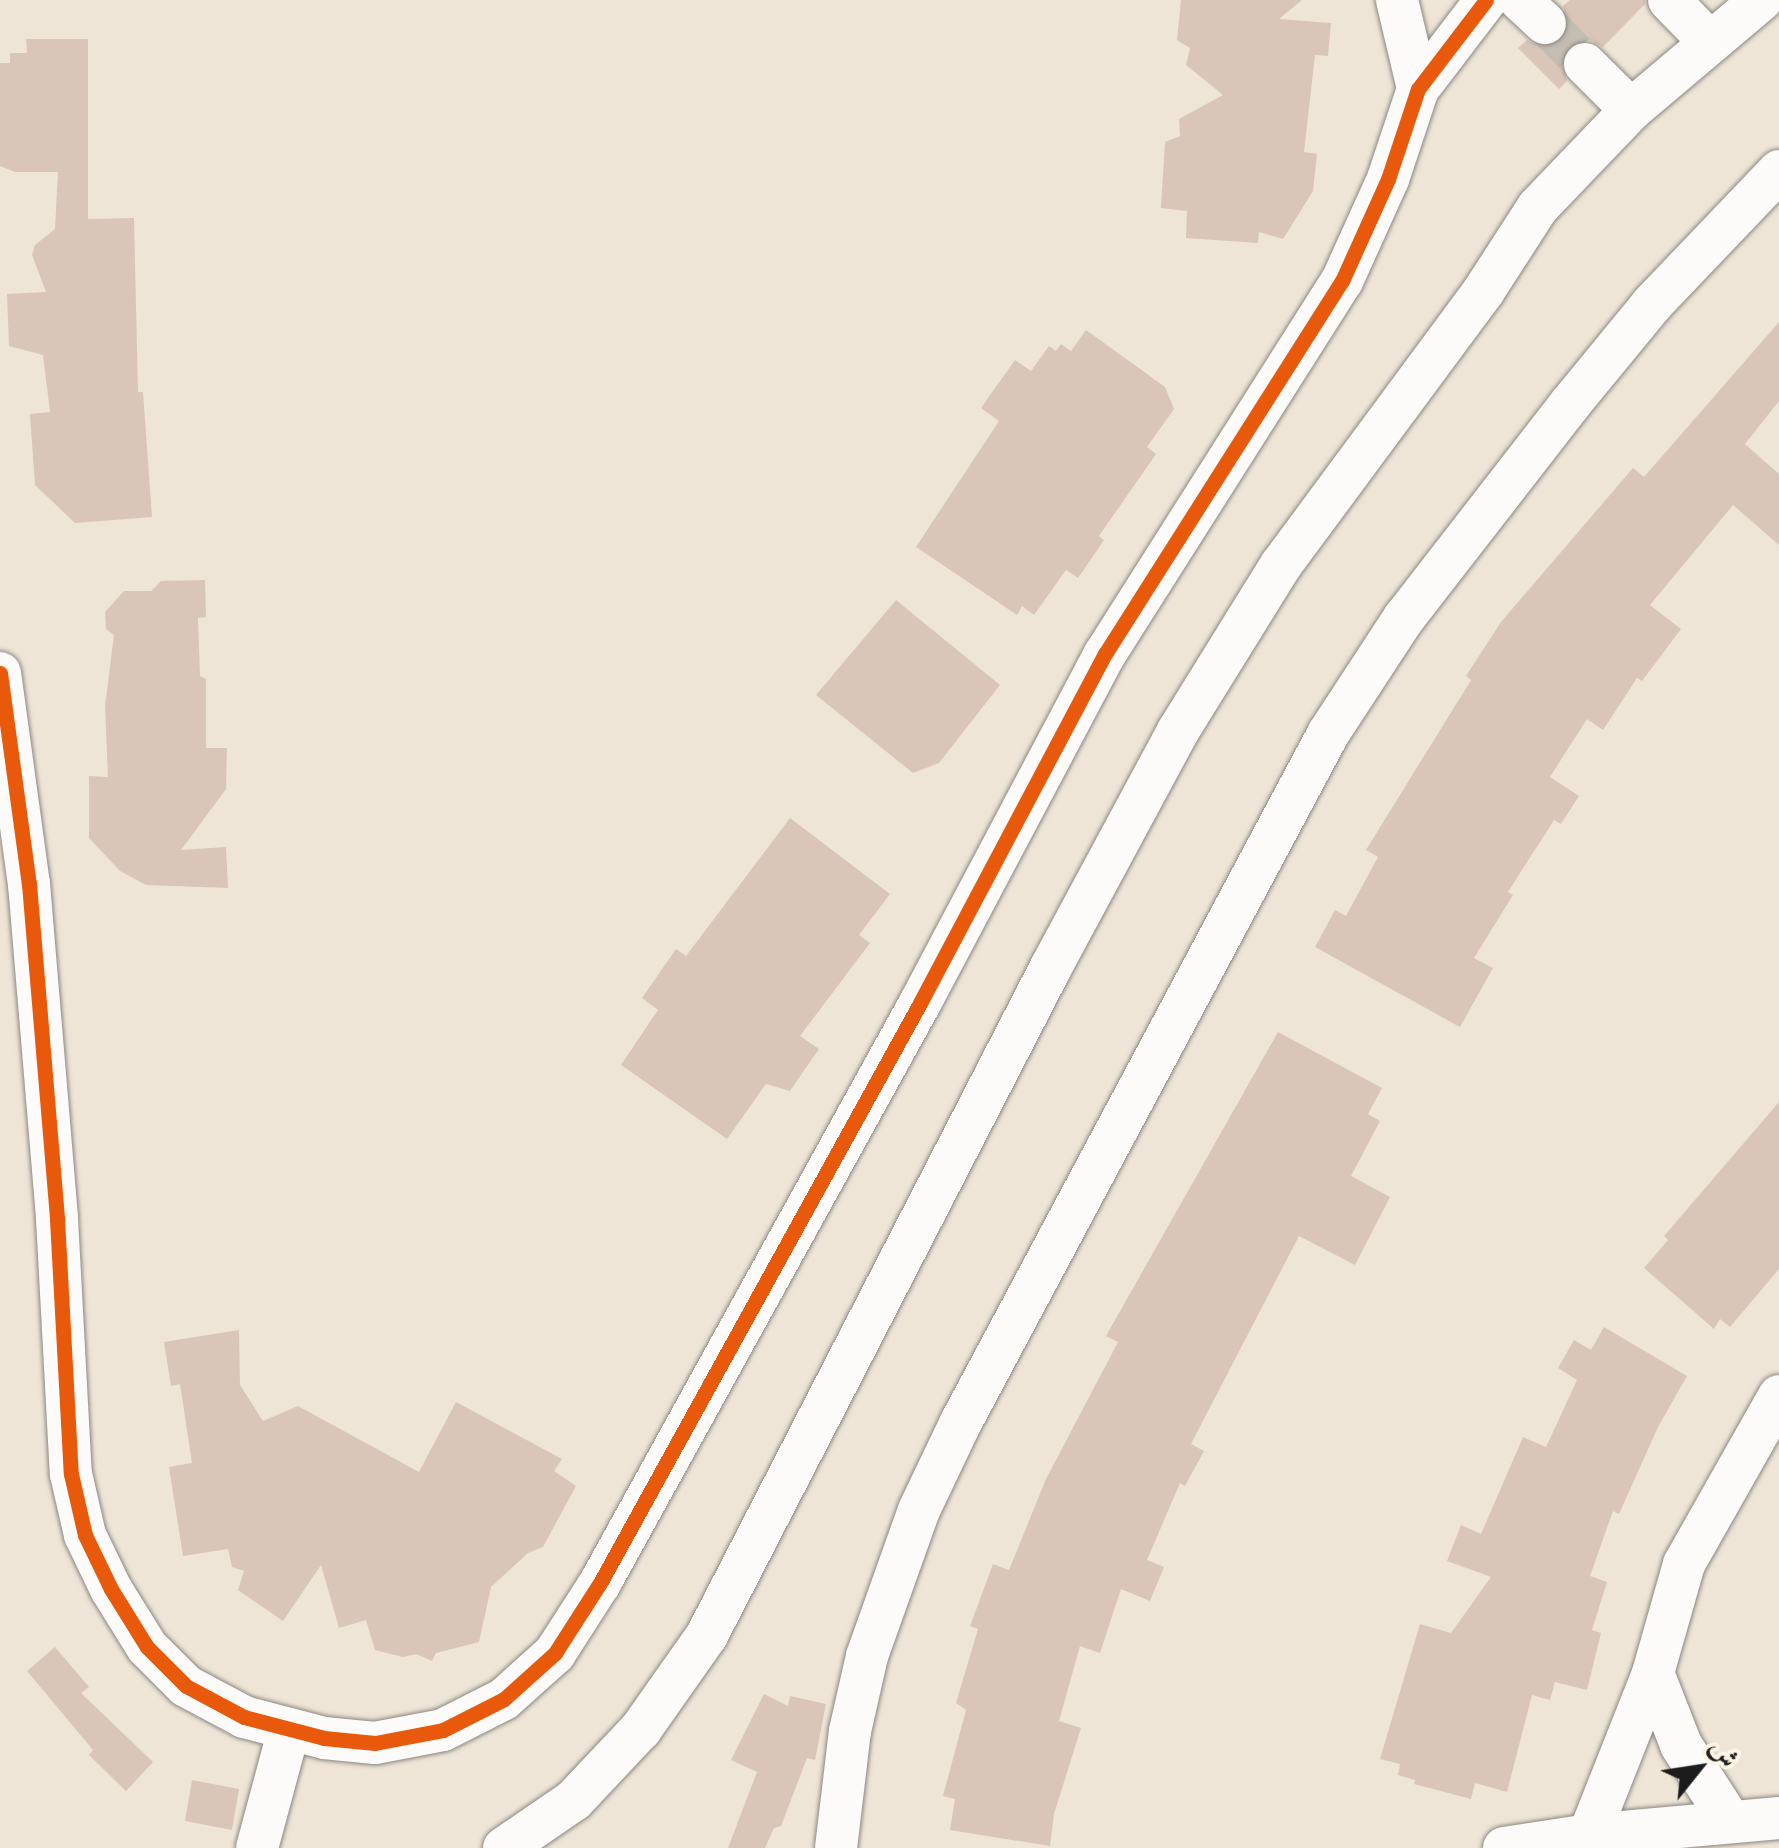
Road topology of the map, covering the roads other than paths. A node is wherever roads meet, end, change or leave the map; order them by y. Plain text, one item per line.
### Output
1 (1397, 0) edge
2 (1486, 0) edge
3 (1669, 0) edge
4 (1761, 0) edge
5 (1708, 41) junction
6 (1585, 64) tunnel mouth
7 (1418, 89) junction
8 (1631, 110) junction
9 (1777, 176) edge
10 (0, 673) edge
11 (1779, 1396) edge
12 (1654, 1673) junction
13 (289, 1729) junction
14 (1779, 1818) edge
15 (1730, 1820) junction
16 (1589, 1835) junction
17 (257, 1848) edge
18 (504, 1848) edge
19 (836, 1848) edge
20 (1504, 1848) edge

1 - 7 street
2 - 7 street
3 - 5 street
4 - 5 street
5 - 8 street
6 - 8 street
7 - 13 street
8 - 18 street
9 - 19 street
10 - 13 street
11 - 12 street
12 - 15 street
12 - 16 street
13 - 17 street
14 - 15 street
15 - 16 street
16 - 20 street

